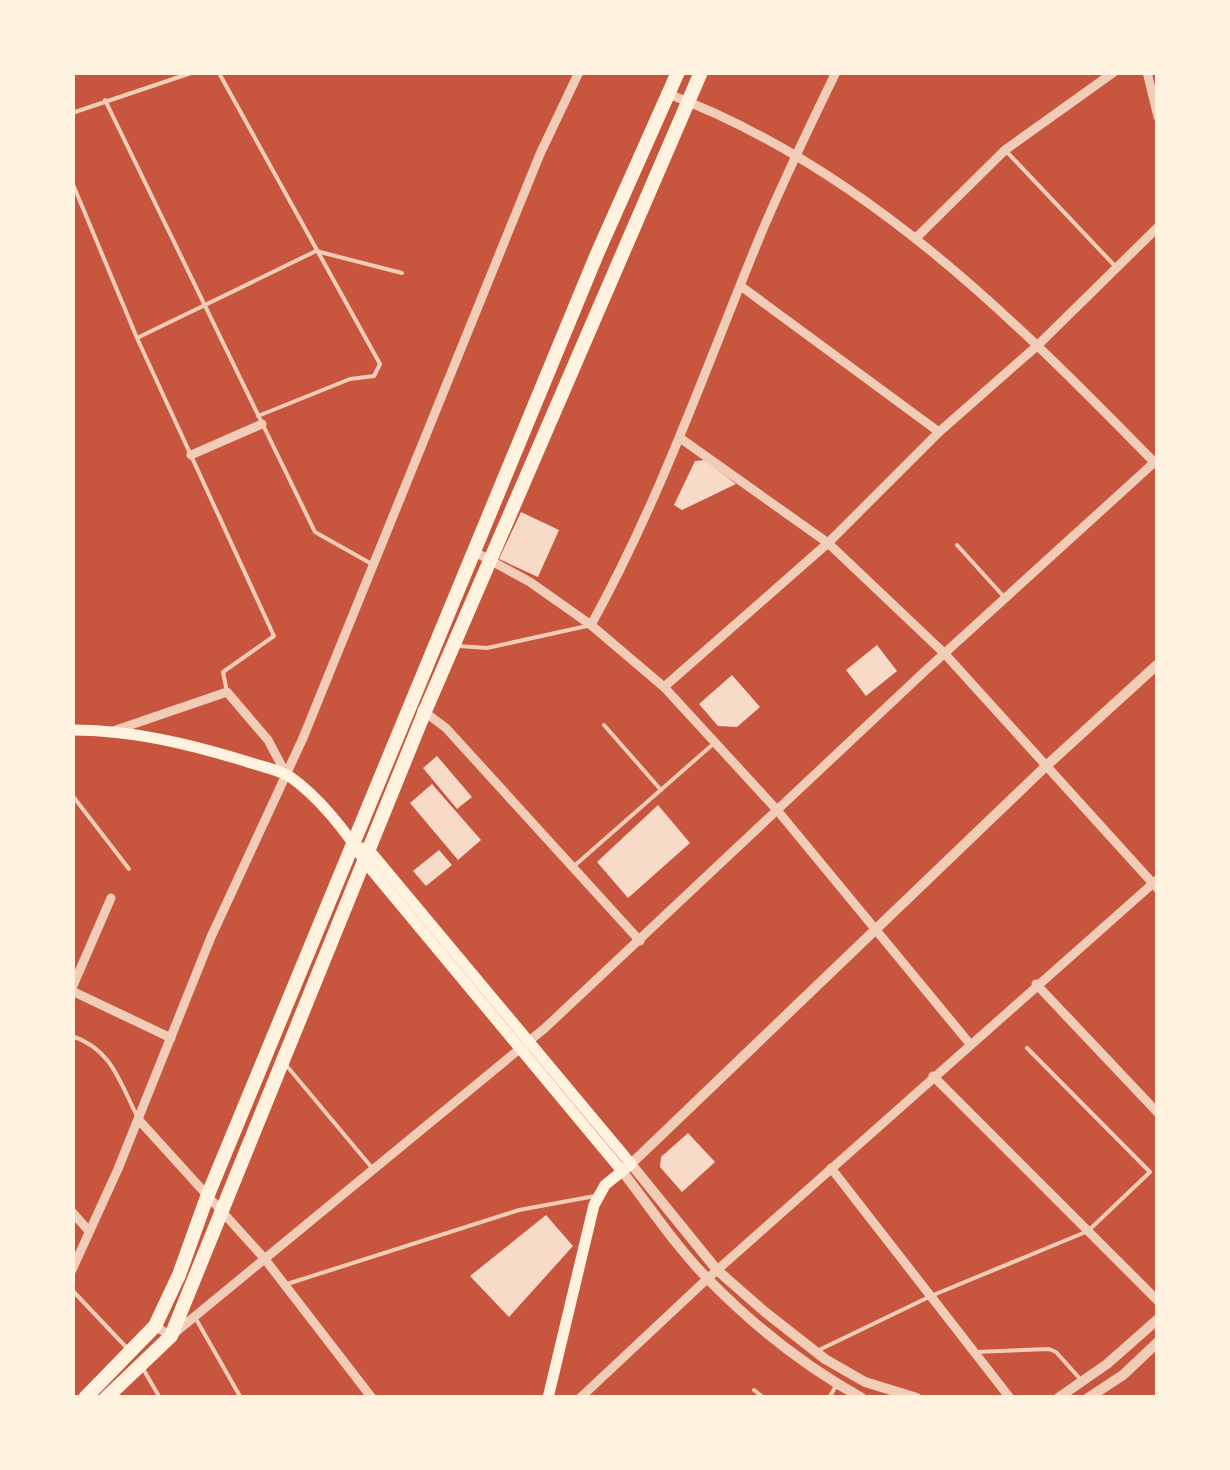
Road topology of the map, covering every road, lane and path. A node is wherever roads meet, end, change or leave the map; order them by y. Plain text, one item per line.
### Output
1 (194, 72) edge
2 (578, 72) edge
3 (678, 72) edge
4 (701, 72) edge
5 (836, 72) edge
6 (1114, 72) edge
7 (1148, 72) edge
8 (219, 73) edge
9 (666, 93) junction
10 (105, 100) junction
11 (687, 101) junction
12 (72, 113) edge
13 (1158, 117) edge
14 (1005, 150) junction
15 (795, 155) junction
16 (72, 182) edge
17 (1158, 227) edge
18 (916, 238) junction
19 (316, 251) junction
20 (1117, 268) junction
21 (402, 273) dead end
22 (742, 287) junction
23 (203, 306) junction
24 (137, 338) junction
25 (1038, 345) junction
26 (260, 420) junction
27 (940, 432) junction
28 (680, 438) junction
29 (190, 455) junction
30 (1156, 463) edge
31 (828, 543) junction
32 (956, 545) dead end
33 (475, 552) junction
34 (490, 559) junction
35 (374, 565) junction
36 (1005, 598) junction
37 (592, 625) junction
38 (453, 646) junction
39 (944, 654) junction
40 (1158, 664) edge
41 (664, 687) junction
42 (227, 692) junction
43 (418, 708) junction
44 (604, 725) dead end
45 (116, 730) junction
46 (75, 733) edge
47 (714, 744) junction
48 (1045, 767) junction
49 (286, 774) junction
50 (661, 790) junction
51 (72, 795) edge
52 (777, 810) junction
53 (354, 845) junction
54 (367, 856) junction
55 (573, 867) junction
56 (129, 869) dead end
57 (1156, 884) edge
58 (111, 898) dead end
59 (874, 931) junction
60 (640, 941) junction
61 (1036, 984) junction
62 (72, 990) edge
63 (72, 1036) edge
64 (171, 1038) junction
65 (526, 1044) junction
66 (970, 1044) junction
67 (1026, 1048) dead end
68 (282, 1062) junction
69 (933, 1076) junction
70 (1158, 1114) edge
71 (138, 1119) junction
72 (626, 1168) junction
73 (831, 1168) junction
74 (372, 1169) junction
75 (600, 1195) junction
76 (208, 1197) junction
77 (221, 1211) junction
78 (72, 1212) edge
79 (89, 1231) junction
80 (1088, 1231) junction
81 (264, 1258) junction
82 (72, 1270) edge
83 (717, 1270) junction
84 (707, 1279) junction
85 (285, 1285) junction
86 (72, 1290) edge
87 (931, 1296) junction
88 (1158, 1302) edge
89 (194, 1316) junction
90 (1158, 1319) edge
91 (155, 1326) junction
92 (171, 1336) junction
93 (1158, 1342) edge
94 (130, 1350) junction
95 (816, 1352) junction
96 (975, 1352) junction
97 (140, 1365) junction
98 (1122, 1376) junction
99 (1082, 1381) junction
100 (837, 1384) junction
101 (754, 1390) dead end
102 (85, 1398) edge
103 (106, 1398) edge
104 (160, 1398) edge
105 (241, 1398) edge
106 (372, 1398) edge
107 (548, 1398) edge
108 (580, 1398) edge
109 (764, 1398) edge
110 (829, 1398) edge
111 (862, 1398) edge
112 (916, 1398) edge
113 (1010, 1398) edge
114 (1058, 1398) edge
115 (1088, 1398) edge
116 (1109, 1398) edge

1 - 10 lane
2 - 35 street
3 - 9 main road
4 - 11 main road
5 - 15 street
6 - 14 street
7 - 13 street
8 - 19 lane
9 - 11 street
9 - 33 main road
10 - 12 lane
10 - 23 lane
11 - 15 street
11 - 34 main road
14 - 18 street
14 - 20 lane
15 - 18 street
15 - 22 street
16 - 24 lane
17 - 20 street
18 - 25 street
19 - 21 lane
19 - 23 lane
19 - 26 lane
20 - 25 street
22 - 27 street
22 - 28 street
23 - 24 lane
23 - 26 lane
24 - 29 lane
25 - 27 street
25 - 30 street
26 - 29 street
26 - 35 lane
27 - 31 street
28 - 31 street
28 - 37 street
29 - 42 lane
30 - 36 street
31 - 39 street
31 - 41 street
32 - 36 lane
33 - 34 street
33 - 43 main road
34 - 37 street
34 - 38 main road
35 - 49 street
36 - 39 street
37 - 38 lane
37 - 41 street
38 - 43 main road
39 - 48 street
39 - 52 street
40 - 48 street
41 - 47 street
42 - 45 street
42 - 49 street
43 - 53 main road
43 - 54 main road
43 - 55 street
44 - 50 lane
45 - 46 main road
45 - 49 main road
47 - 50 lane
47 - 52 street
48 - 57 street
48 - 59 street
49 - 53 main road
49 - 64 street
50 - 55 lane
51 - 56 lane
52 - 59 street
52 - 60 street
53 - 54 main road
53 - 76 main road
54 - 65 main road
54 - 68 main road
55 - 60 street
57 - 61 street
58 - 62 street
59 - 66 street
59 - 72 street
60 - 65 street
61 - 66 street
61 - 70 street
62 - 64 street
63 - 71 lane
64 - 71 street
65 - 72 main road
65 - 74 street
66 - 69 street
67 - 80 lane
68 - 74 lane
68 - 77 main road
69 - 73 street
69 - 80 street
71 - 76 street
71 - 79 street
72 - 75 main road
72 - 83 street
72 - 84 street
73 - 83 street
73 - 87 street
74 - 81 street
75 - 85 lane
75 - 107 main road
76 - 77 street
76 - 91 main road
77 - 81 street
77 - 92 main road
78 - 79 street
79 - 82 street
80 - 87 lane
80 - 88 street
81 - 85 street
81 - 89 street
83 - 84 street
83 - 95 street
84 - 100 street
84 - 108 street
85 - 106 street
86 - 94 lane
87 - 95 lane
87 - 96 street
89 - 92 street
89 - 105 lane
90 - 99 street
91 - 92 street
91 - 94 main road
92 - 97 main road
93 - 98 street
94 - 102 main road
95 - 112 street
96 - 99 lane
96 - 113 street
97 - 103 main road
97 - 104 lane
98 - 115 street
98 - 116 street
99 - 114 street
100 - 110 lane
100 - 111 street
101 - 109 lane

